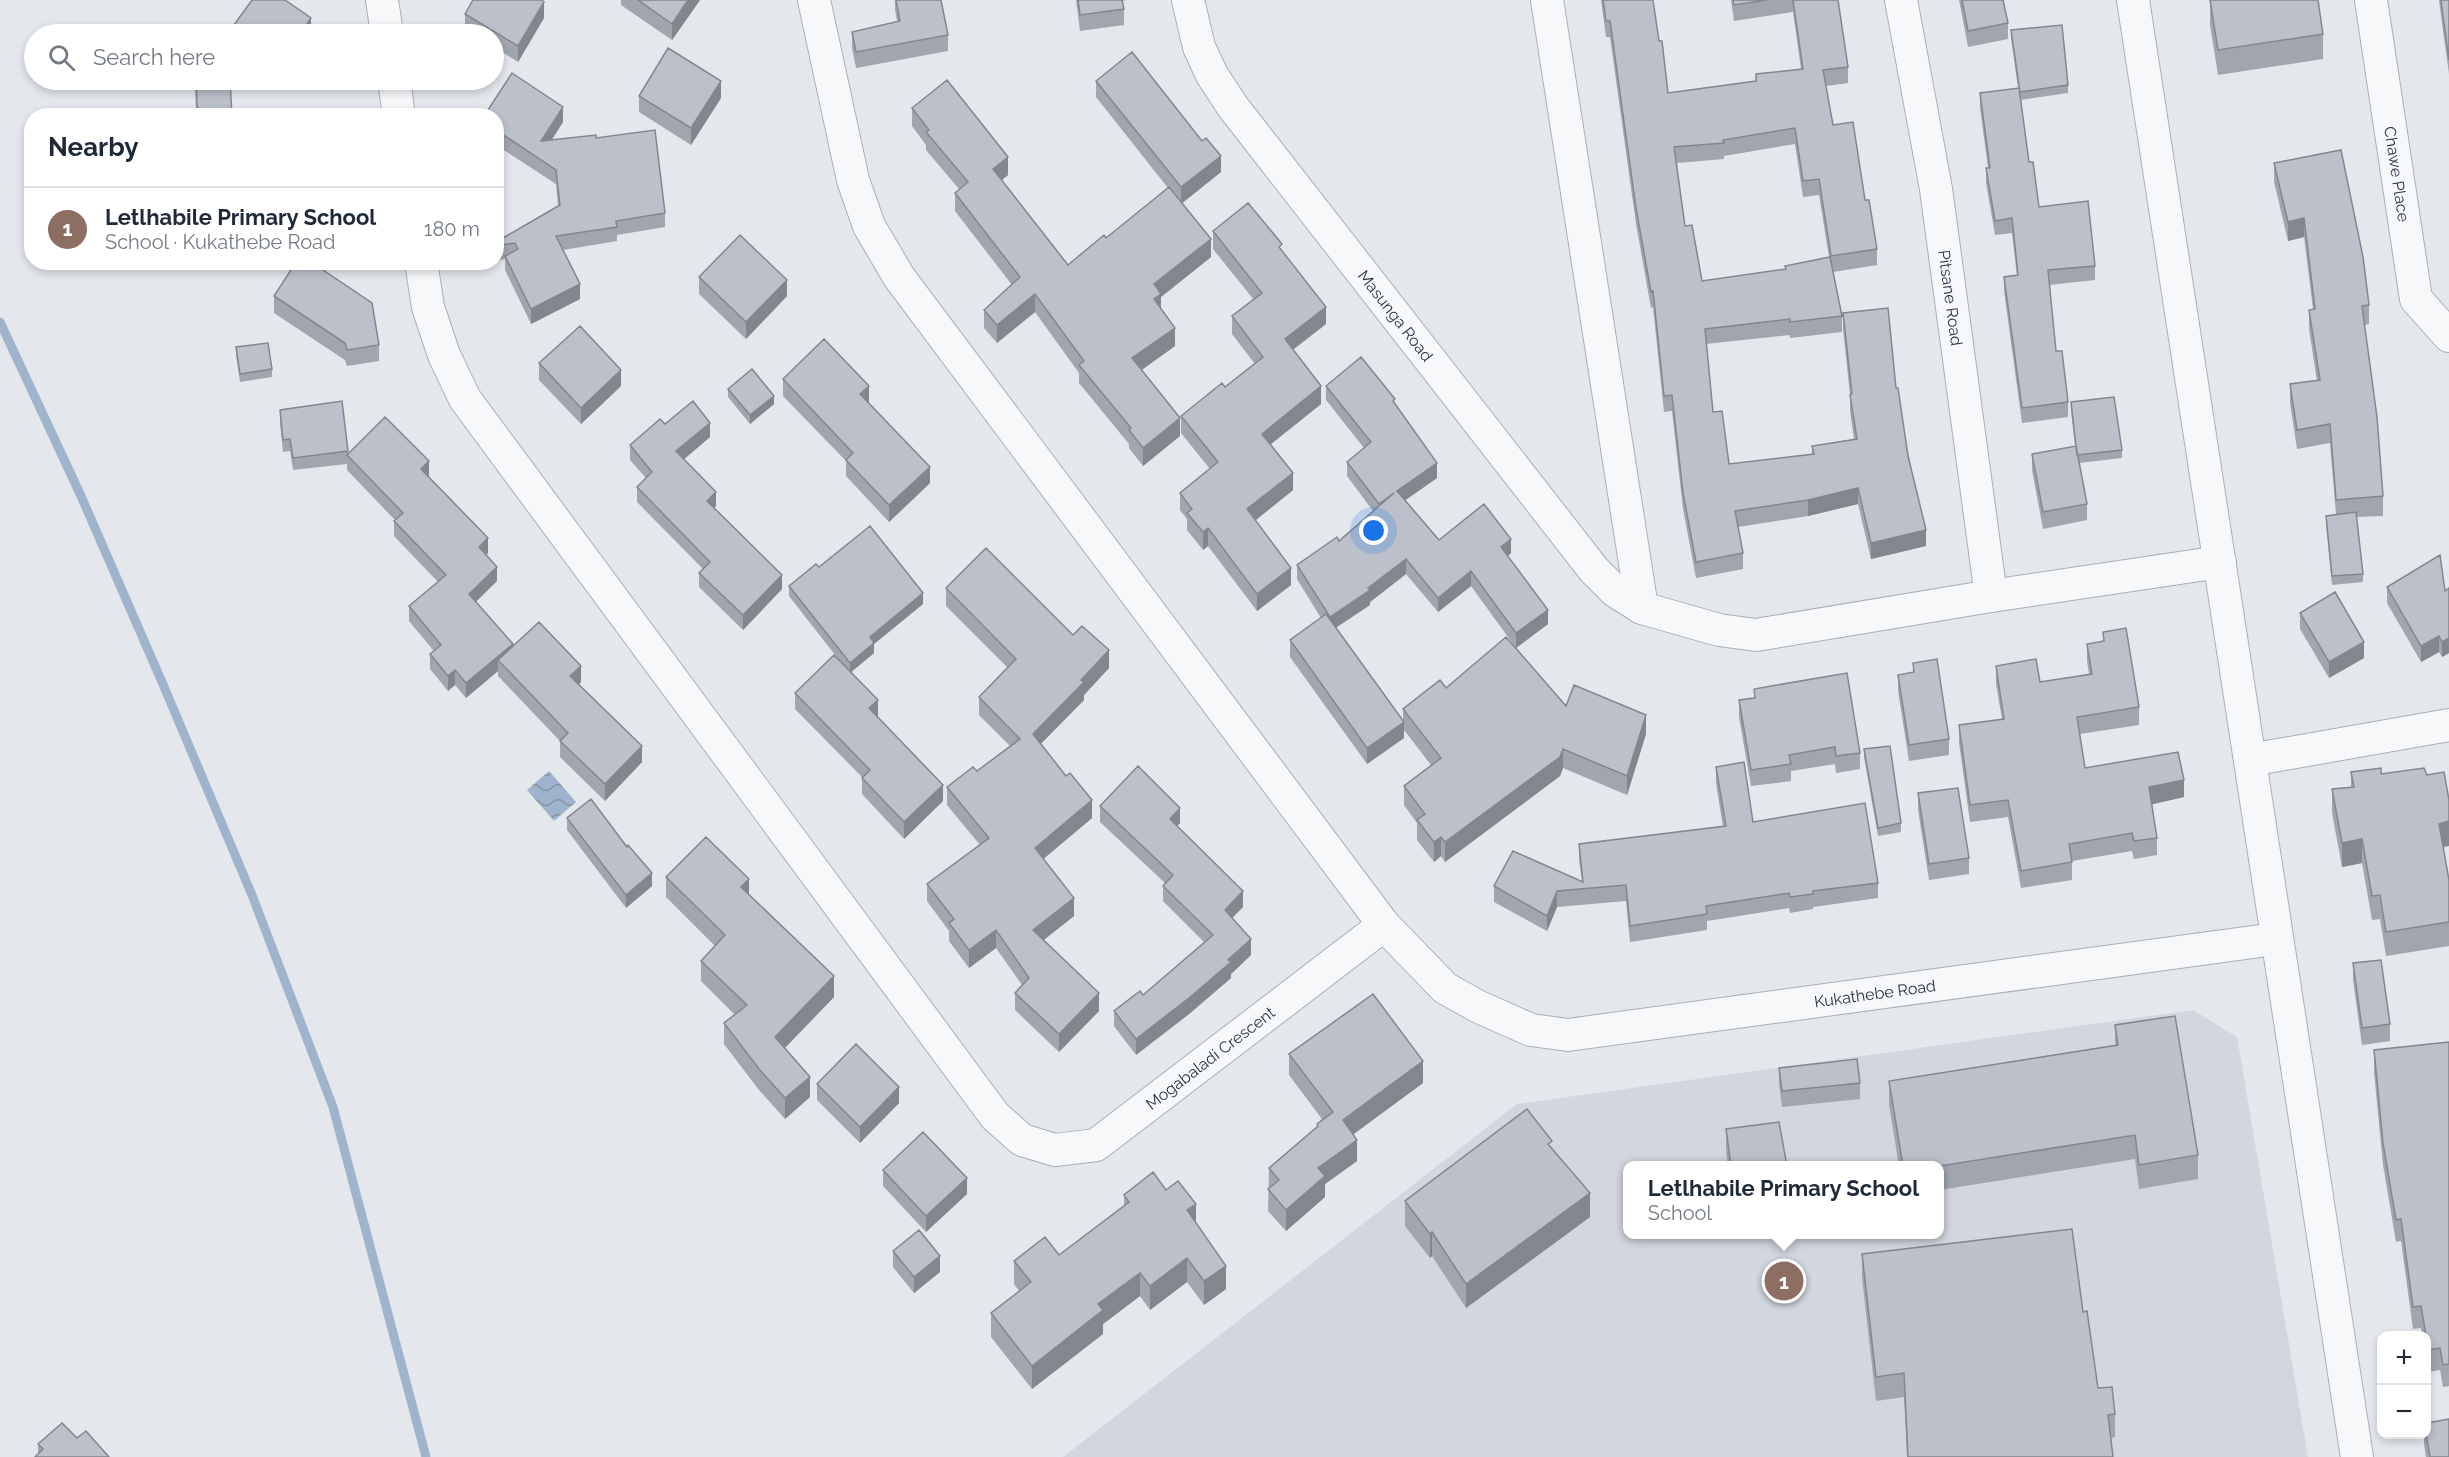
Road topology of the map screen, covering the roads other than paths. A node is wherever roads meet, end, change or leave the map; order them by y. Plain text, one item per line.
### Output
1 (382, 0) edge
2 (814, 0) edge
3 (1188, 0) edge
4 (1547, 0) edge
5 (1901, 0) edge
6 (2133, 0) edge
7 (2372, 0) edge
8 (386, 24) edge
9 (395, 90) edge
10 (398, 108) edge
11 (422, 270) edge
12 (2448, 336) edge
13 (2220, 562) junction
14 (1991, 596) junction
15 (1642, 608) junction
16 (2449, 725) edge
17 (2250, 759) junction
18 (1384, 925) junction
19 (2275, 939) junction
20 (2357, 1457) edge

1 - 8 street
2 - 18 street, Kukathebe Road
3 - 15 street, Masunga Road
4 - 15 street
5 - 14 street, Pitsane Road
6 - 13 street
7 - 12 street, Chawe Place
9 - 10 street
11 - 18 street, Mogabaladi Crescent
13 - 14 street, Masunga Road
13 - 17 street
14 - 15 street, Masunga Road
16 - 17 street
17 - 19 street
18 - 19 street, Kukathebe Road
19 - 20 street

